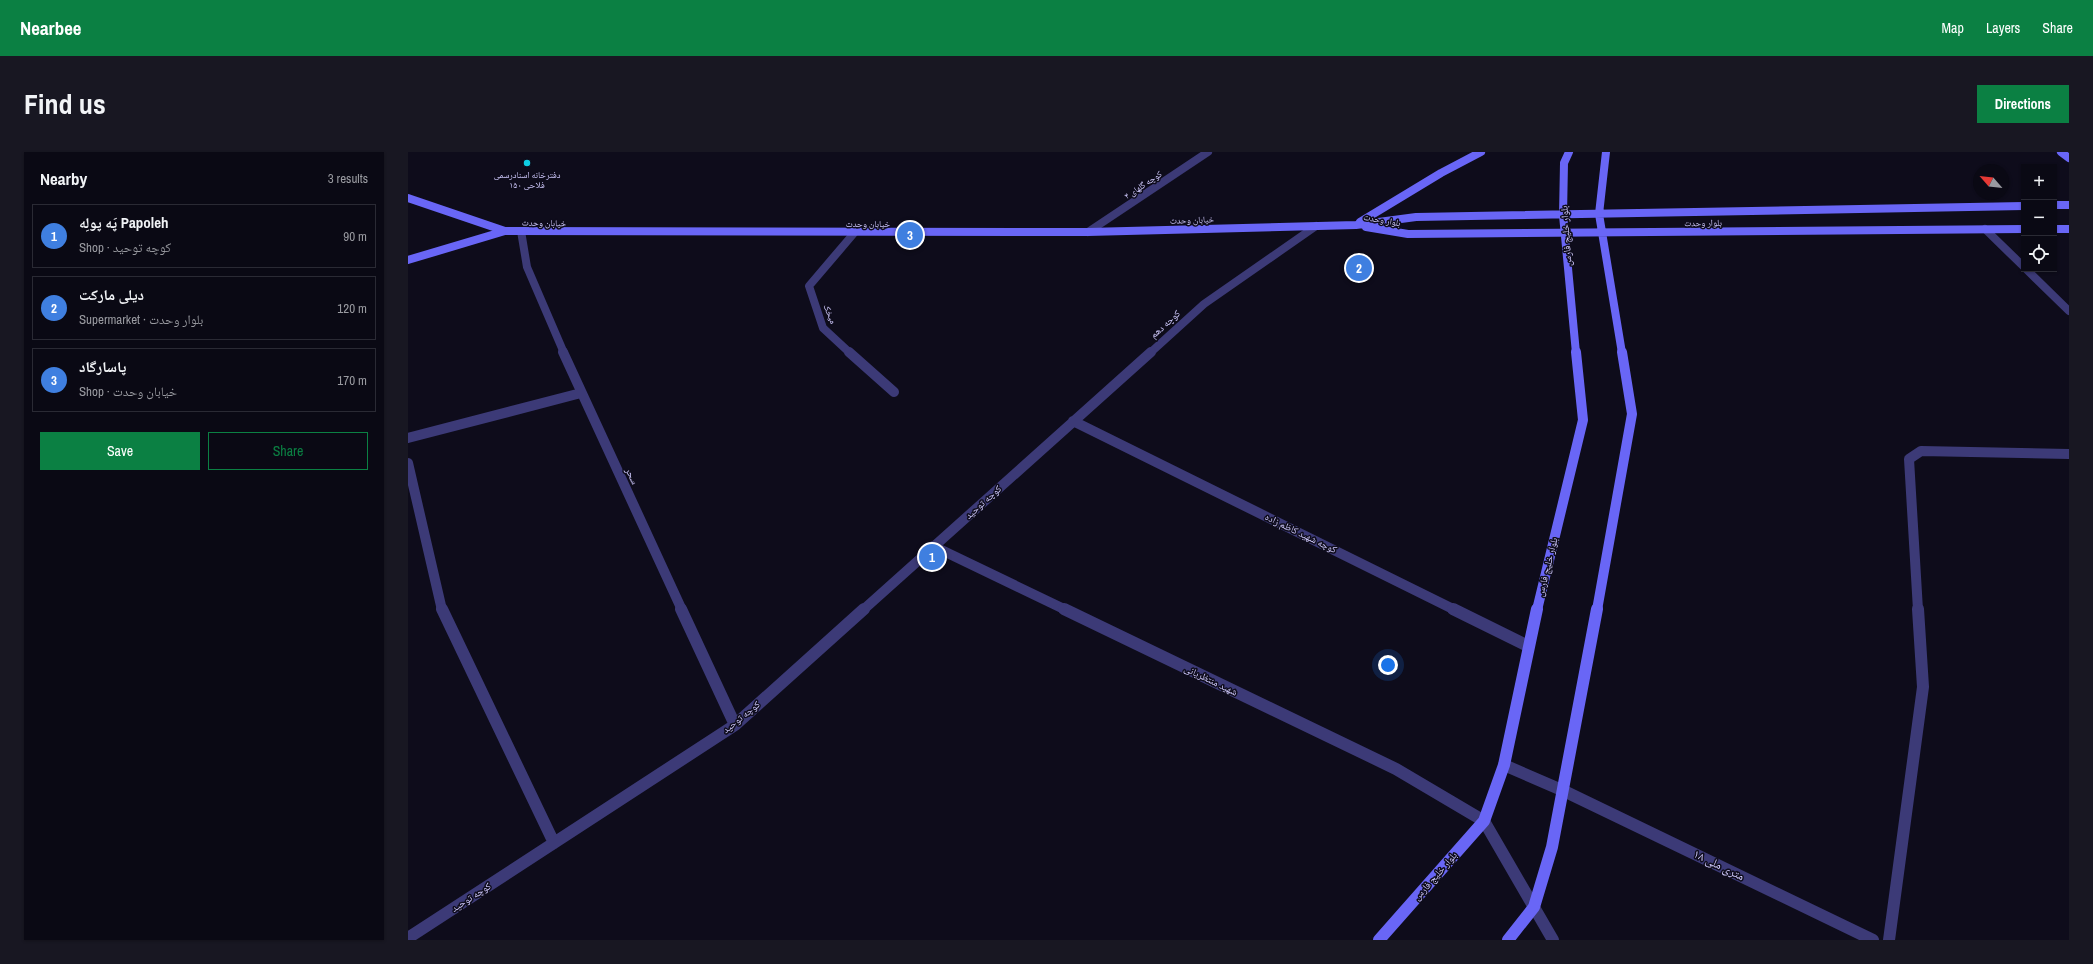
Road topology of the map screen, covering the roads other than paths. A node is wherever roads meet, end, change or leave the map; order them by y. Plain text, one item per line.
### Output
1 (1208, 152) edge
2 (1481, 152) edge
3 (1569, 152) edge
4 (1606, 152) edge
5 (2061, 152) edge
6 (2069, 158) edge
7 (408, 198) edge
8 (2057, 205) edge
9 (2069, 205) edge
10 (2021, 206) edge
11 (1599, 214) junction
12 (1563, 215) junction
13 (1356, 225) junction
14 (1316, 226) junction
15 (1985, 229) junction
16 (2021, 229) edge
17 (2057, 229) edge
18 (2069, 230) edge
19 (505, 231) junction
20 (521, 231) junction
21 (855, 232) junction
22 (1088, 232) junction
23 (1564, 233) junction
24 (1601, 233) junction
25 (408, 260) edge
26 (2021, 264) edge
27 (2029, 272) edge
28 (2069, 311) edge
29 (894, 392) dead end
30 (581, 393) junction
31 (1073, 421) junction
32 (408, 438) edge
33 (1039, 451) joint
34 (2069, 454) edge
35 (408, 463) edge
36 (933, 546) junction
37 (1528, 646) junction
38 (735, 725) junction
39 (1504, 766) junction
40 (1564, 791) junction
41 (1484, 820) junction
42 (554, 843) junction
43 (1534, 907) junction
44 (408, 938) edge
45 (1379, 940) edge
46 (1508, 940) edge
47 (1554, 940) edge
48 (1873, 940) edge
49 (1889, 940) edge

1 - 22 street, کوچه گلهای ۴
2 - 13 street
3 - 12 street, بلوار خلیج فارس
4 - 11 street
5 - 6 street
7 - 19 street
8 - 9 street
10 - 11 street, بلوار وحدت
11 - 12 street, بلوار وحدت
11 - 24 street
12 - 13 street, بلوار وحدت
12 - 23 street, بلوار خلیج فارس
13 - 14 street, خیابان وحدت
13 - 23 street, بلوار وحدت
14 - 22 street, خیابان وحدت
14 - 31 street, کوچه دهم
15 - 16 street, بلوار وحدت
15 - 24 street, بلوار وحدت
15 - 26 street
17 - 18 street
19 - 20 street, خیابان وحدت
19 - 25 street, خیابان وحدت
20 - 21 street, خیابان وحدت
20 - 30 street, سحر
21 - 22 street, خیابان وحدت
21 - 29 street, میخک
23 - 24 street, بلوار وحدت
23 - 37 street, بلوار خلیج فارس
24 - 40 street
27 - 28 street
30 - 32 street
30 - 38 street, سحر
31 - 33 street, کوچه دهم
31 - 37 street, کوچه شهید کاظم زاده
33 - 36 street, کوچه توحید
34 - 49 street
35 - 42 street
36 - 38 street, کوچه توحید
36 - 41 street, شهید منتظریانی
37 - 39 street, بلوار خلیج فارس
38 - 42 street, کوچه توحید
39 - 40 street, ۱۸ متری ملی
39 - 41 street, بلوار خلیج فارس
40 - 43 street
40 - 48 street, ۱۸ متری ملی
41 - 43 street
41 - 45 street, بلوار خلیج فارس
42 - 44 street, کوچه توحید
43 - 46 street
43 - 47 street

